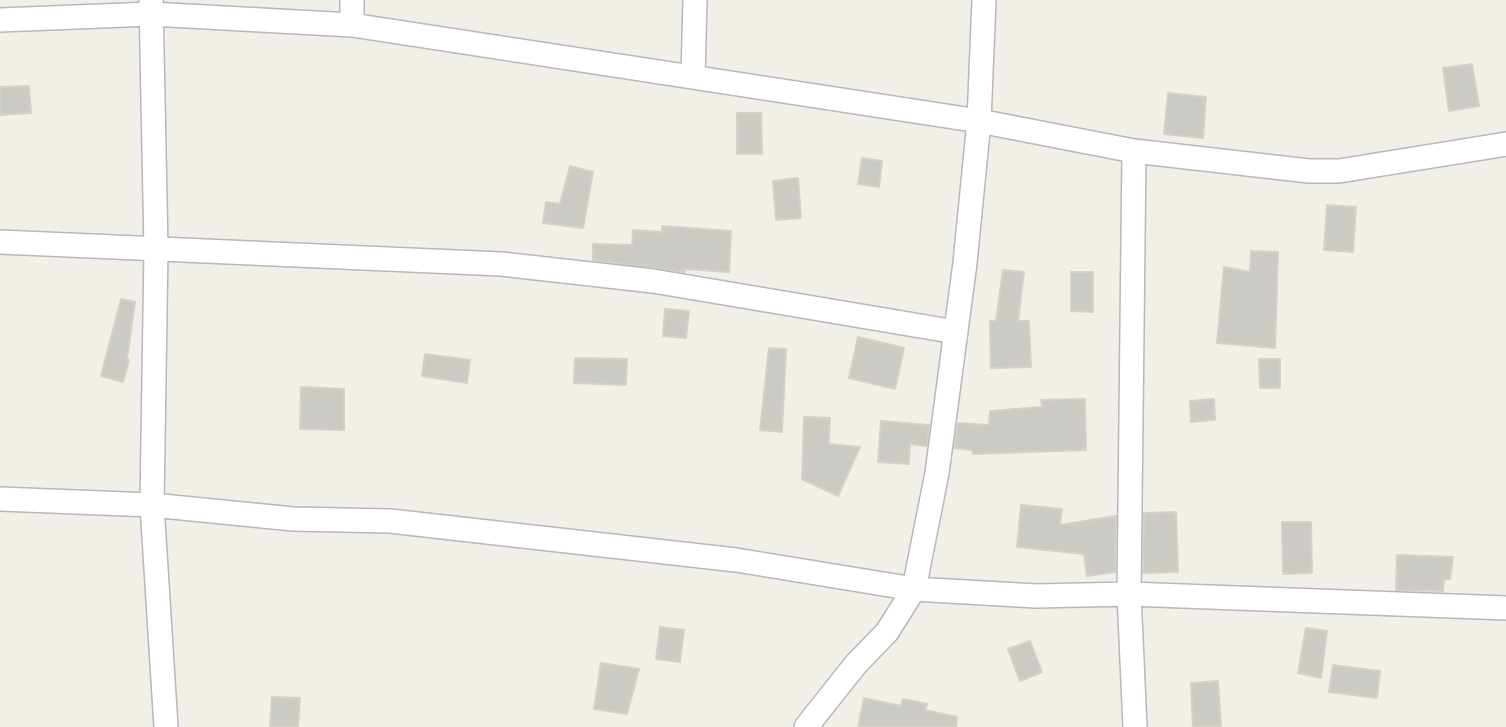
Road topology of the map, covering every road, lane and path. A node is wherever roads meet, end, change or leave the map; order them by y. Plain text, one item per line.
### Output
1 (352, 0) edge
2 (695, 0) edge
3 (984, 0) edge
4 (151, 7) edge
5 (0, 20) edge
6 (352, 25) junction
7 (693, 77) junction
8 (979, 121) junction
9 (1506, 144) edge
10 (1134, 151) junction
11 (0, 242) edge
12 (156, 249) junction
13 (956, 332) junction
14 (0, 499) edge
15 (152, 505) junction
16 (914, 589) junction
17 (1129, 594) junction
18 (1506, 608) edge
19 (166, 727) edge
20 (806, 727) edge
21 (1135, 727) edge

1 - 6 street
2 - 7 street
3 - 8 street
4 - 5 street
4 - 6 street
4 - 12 street
6 - 7 street
7 - 8 street
8 - 10 street
8 - 13 street
9 - 10 street
10 - 17 street
11 - 12 street
12 - 13 street
12 - 15 street
13 - 16 street
14 - 15 street
15 - 16 street
15 - 19 street
16 - 17 street
16 - 20 street
17 - 18 street
17 - 21 street

